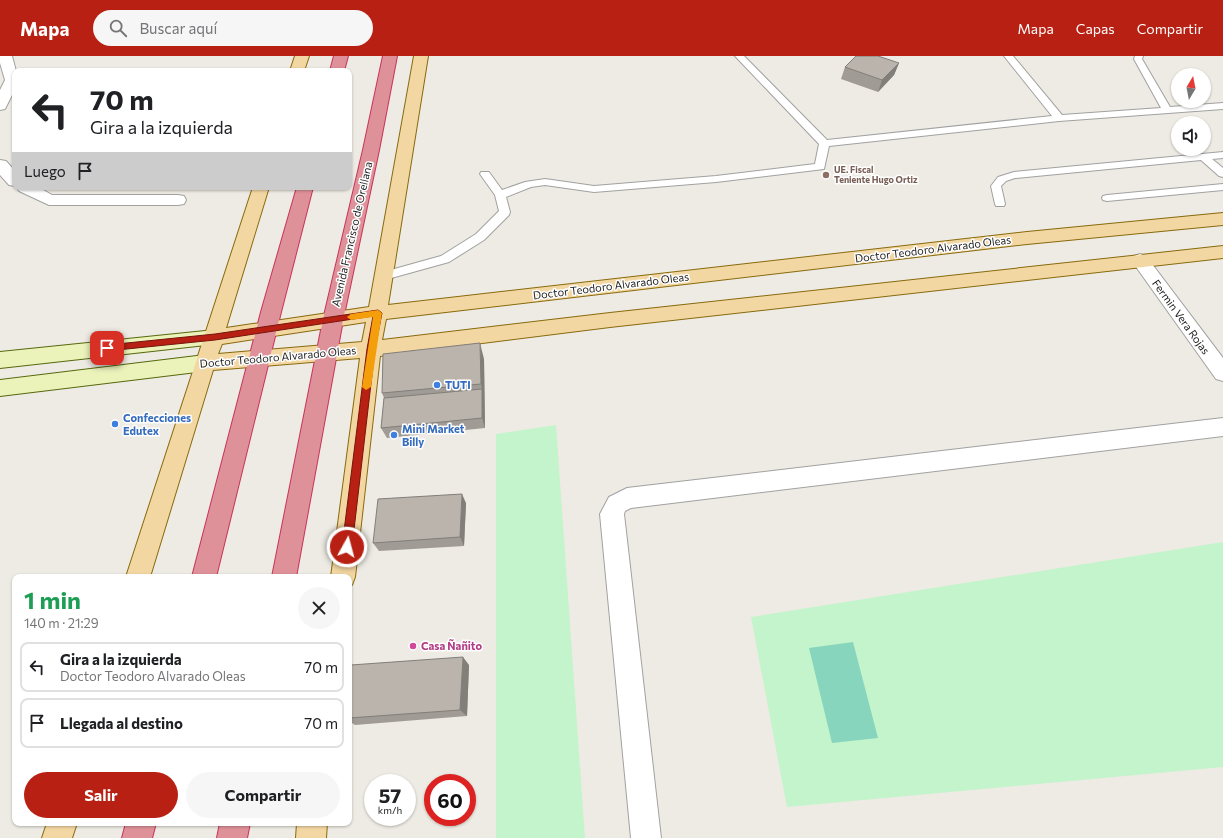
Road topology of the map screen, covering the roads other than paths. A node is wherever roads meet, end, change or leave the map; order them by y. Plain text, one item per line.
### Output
1 (5, 56) edge
2 (302, 56) edge
3 (341, 56) edge
4 (390, 56) edge
5 (421, 56) edge
6 (739, 56) edge
7 (1008, 56) edge
8 (1139, 56) edge
9 (298, 68) edge
10 (338, 68) edge
11 (0, 106) edge
12 (1223, 106) edge
13 (1167, 110) junction
14 (1059, 118) junction
15 (824, 143) junction
16 (1223, 155) edge
17 (1204, 156) joint
18 (1211, 156) edge
19 (0, 165) edge
20 (485, 174) dead end
21 (1223, 174) edge
22 (12, 178) edge
23 (1223, 187) edge
24 (31, 190) edge
25 (260, 190) edge
26 (304, 190) edge
27 (500, 195) junction
28 (1107, 198) dead end
29 (178, 200) dead end
30 (1000, 204) dead end
31 (1223, 218) edge
32 (1223, 252) edge
33 (1140, 260) junction
34 (384, 276) junction
35 (378, 313) junction
36 (333, 320) junction
37 (267, 329) junction
38 (215, 337) junction
39 (371, 349) junction
40 (328, 353) junction
41 (259, 359) junction
42 (0, 360) edge
43 (205, 363) junction
44 (1223, 373) edge
45 (0, 388) edge
46 (1223, 427) edge
47 (139, 574) edge
48 (205, 574) edge
49 (285, 574) edge
50 (343, 574) edge
51 (61, 826) edge
52 (140, 826) edge
53 (234, 826) edge
54 (312, 826) edge
55 (57, 838) edge
56 (137, 838) edge
57 (232, 838) edge
58 (311, 838) edge
59 (646, 838) edge

1 - 11 street
2 - 9 main road
3 - 10 highway
4 - 36 highway, Avenida Francisco de Orellana
5 - 34 main road
6 - 15 lane
7 - 14 lane
8 - 13 lane
12 - 13 lane
13 - 14 lane
14 - 15 lane
15 - 27 lane
16 - 18 lane
17 - 21 lane
17 - 30 lane
19 - 22 street
20 - 27 lane
23 - 28 lane
24 - 29 street
25 - 38 main road
26 - 37 highway
27 - 34 lane
31 - 35 main road, Doctor Teodoro Alvarado Oleas
32 - 33 main road, Doctor Teodoro Alvarado Oleas
33 - 39 main road, Doctor Teodoro Alvarado Oleas
33 - 44 street, Fermin Vera Rojas
34 - 35 main road
35 - 36 main road, Doctor Teodoro Alvarado Oleas
35 - 39 main road
36 - 37 main road, Doctor Teodoro Alvarado Oleas
36 - 40 highway, Avenida Francisco de Orellana
37 - 38 main road, Doctor Teodoro Alvarado Oleas
37 - 41 highway
38 - 42 main road, Doctor Teodoro Alvarado Oleas
38 - 43 main road
39 - 40 main road, Doctor Teodoro Alvarado Oleas
39 - 50 main road
40 - 41 main road, Doctor Teodoro Alvarado Oleas
40 - 49 highway, Avenida Francisco de Orellana
41 - 43 main road, Doctor Teodoro Alvarado Oleas
41 - 48 highway
43 - 45 main road, Doctor Teodoro Alvarado Oleas
43 - 47 main road
46 - 59 street
51 - 55 main road
52 - 56 highway
53 - 57 highway
54 - 58 main road

